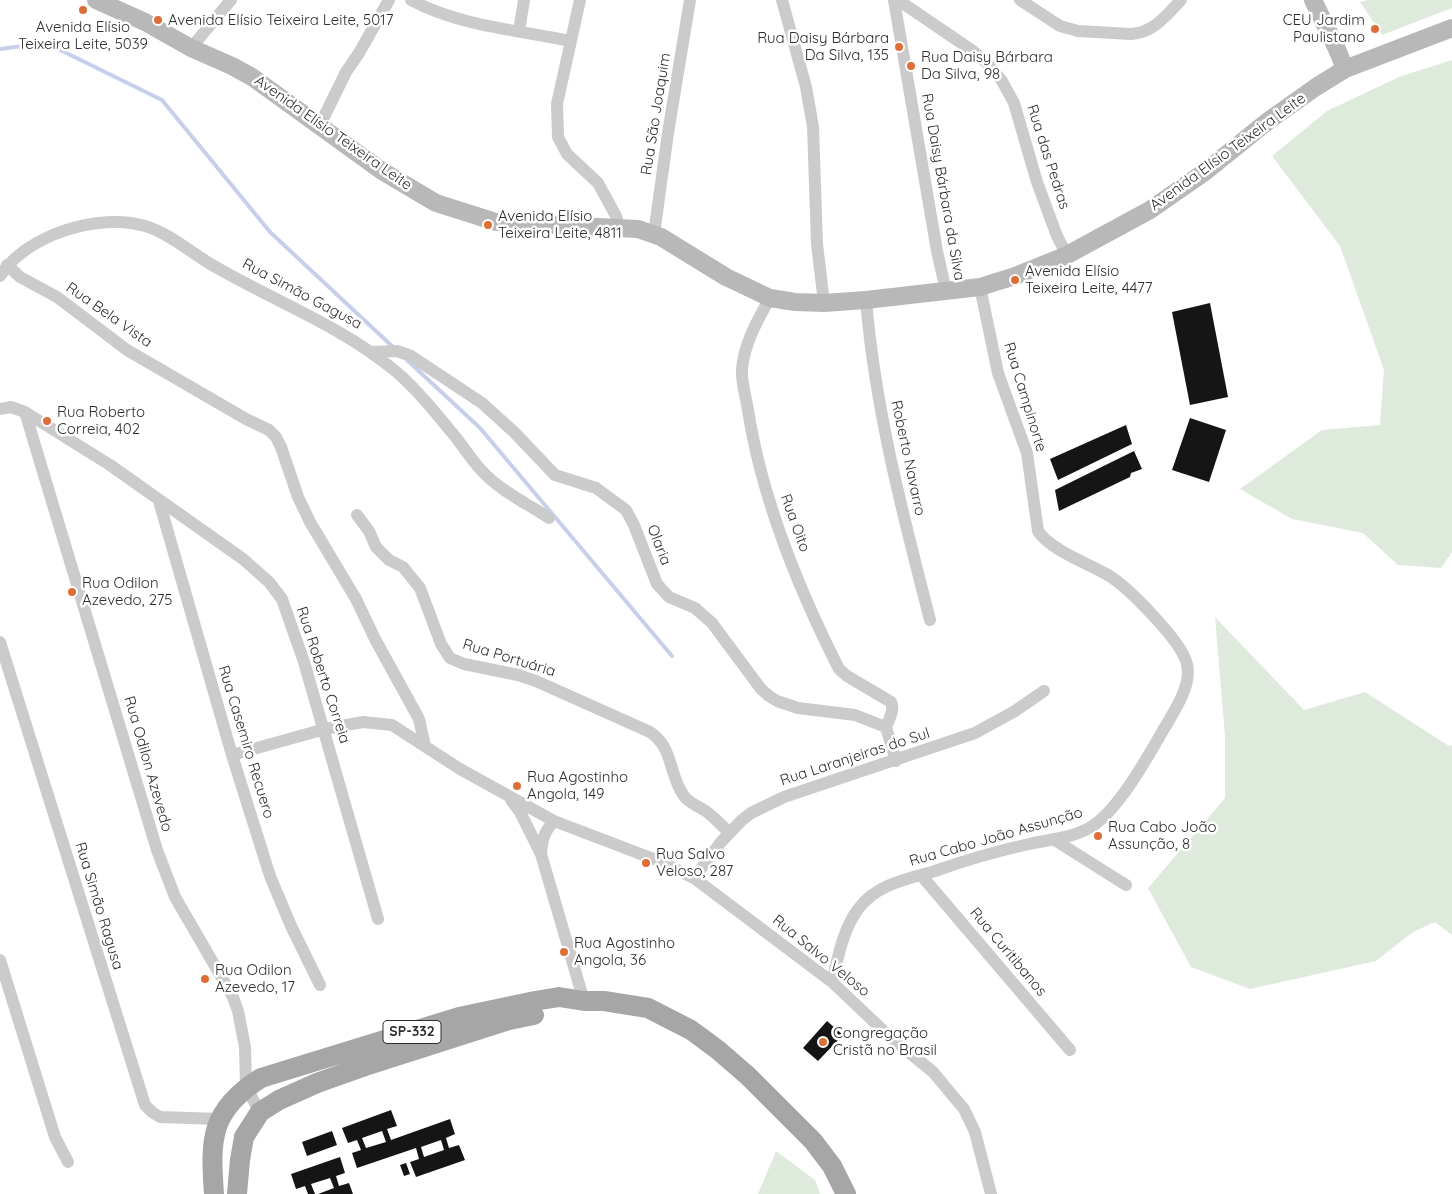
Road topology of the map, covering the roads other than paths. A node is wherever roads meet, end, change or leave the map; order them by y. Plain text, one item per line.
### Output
1 (96, 0) edge
2 (231, 0) edge
3 (389, 0) edge
4 (411, 0) edge
5 (524, 0) edge
6 (580, 0) edge
7 (690, 0) edge
8 (782, 0) edge
9 (894, 0) edge
10 (898, 0) edge
11 (1020, 0) edge
12 (1181, 0) edge
13 (1312, 0) edge
14 (1452, 28) edge
15 (519, 31) junction
16 (571, 41) junction
17 (191, 48) junction
18 (1345, 69) junction
19 (320, 125) junction
20 (619, 227) junction
21 (654, 234) junction
22 (1066, 255) junction
23 (4, 271) edge
24 (980, 287) junction
25 (946, 292) junction
26 (770, 298) junction
27 (866, 300) junction
28 (824, 304) junction
29 (371, 352) junction
30 (0, 409) edge
31 (25, 412) junction
32 (159, 501) junction
33 (358, 515) dead end
34 (549, 518) dead end
35 (930, 620) dead end
36 (0, 642) edge
37 (1185, 658) joint
38 (1044, 691) dead end
39 (886, 727) junction
40 (325, 729) junction
41 (425, 746) junction
42 (232, 756) junction
43 (896, 761) junction
44 (510, 797) junction
45 (554, 821) junction
46 (730, 833) junction
47 (1053, 839) junction
48 (541, 854) junction
49 (921, 875) junction
50 (694, 878) junction
51 (1126, 885) dead end
52 (378, 919) dead end
53 (0, 960) edge
54 (832, 982) junction
55 (320, 985) dead end
56 (584, 1001) junction
57 (1070, 1050) dead end
58 (246, 1087) junction
59 (260, 1112) junction
60 (219, 1119) junction
61 (68, 1162) dead end
62 (214, 1194) edge
63 (237, 1194) edge
64 (846, 1194) edge
65 (991, 1194) edge

1 - 17 main road, Avenida Elísio Teixeira Leite
2 - 17 street
3 - 19 street
4 - 15 street
5 - 15 street
6 - 16 street
7 - 21 street, Rua São Joaquim
8 - 28 street
9 - 25 street, Rua Daisy Bárbara da Silva
10 - 22 street, Rua das Pedras
11 - 12 street
13 - 18 main road
14 - 18 main road, Avenida Elísio Teixeira Leite
15 - 16 street
16 - 20 street
17 - 19 main road, Avenida Elísio Teixeira Leite
18 - 22 main road, Avenida Elísio Teixeira Leite
19 - 20 main road, Avenida Elísio Teixeira Leite
20 - 21 main road, Avenida Elísio Teixeira Leite
21 - 26 main road, Avenida Elísio Teixeira Leite
22 - 24 main road, Avenida Elísio Teixeira Leite
23 - 29 street, Rua Simão Gagusa
23 - 41 street, Rua Bela Vista
24 - 25 main road, Avenida Elísio Teixeira Leite
24 - 37 street, Rua Campinorte
25 - 27 main road, Avenida Elísio Teixeira Leite
26 - 28 main road, Avenida Elísio Teixeira Leite
26 - 39 street, Rua Oito
27 - 28 main road, Avenida Elísio Teixeira Leite
27 - 35 street, Roberto Navarro
29 - 34 street, Rua Simão Gagusa
29 - 39 street, Olaria
30 - 31 street, Rua Roberto Correia
31 - 32 street, Rua Roberto Correia
31 - 58 street, Rua Odilon Azevedo
32 - 40 street, Rua Roberto Correia
32 - 42 street, Rua Casemiro Recuero
33 - 46 street, Rua Portuária
36 - 60 street, Rua Simão Ragusa
37 - 47 street, Rua Cabo João Assunção
38 - 43 street, Rua Laranjeiras do Sul
39 - 43 street
40 - 41 street, Rua Salvo Veloso
40 - 42 street, Rua Salvo Veloso
40 - 52 street, Rua Roberto Correia
41 - 44 street, Rua Salvo Veloso
42 - 55 street, Rua Casemiro Recuero
43 - 46 street, Rua Laranjeiras do Sul
44 - 45 street, Rua Salvo Veloso
44 - 48 street
45 - 48 street
45 - 50 street, Rua Salvo Veloso
46 - 50 street, Rua Laranjeiras do Sul
47 - 49 street, Rua Cabo João Assunção
47 - 51 street
48 - 56 street
49 - 54 street, Rua Cabo João Assunção
49 - 57 street, Rua Curitibanos
50 - 54 street, Rua Salvo Veloso
53 - 61 street
54 - 65 street, Rua Salvo Veloso
56 - 58 main road, SP-332
56 - 59 main road, SP-332
56 - 64 main road, SP-332
58 - 59 street, Rua Odilon Azevedo
58 - 60 main road, SP-332
59 - 63 main road, SP-332
60 - 62 main road, SP-332
60 - 63 main road

